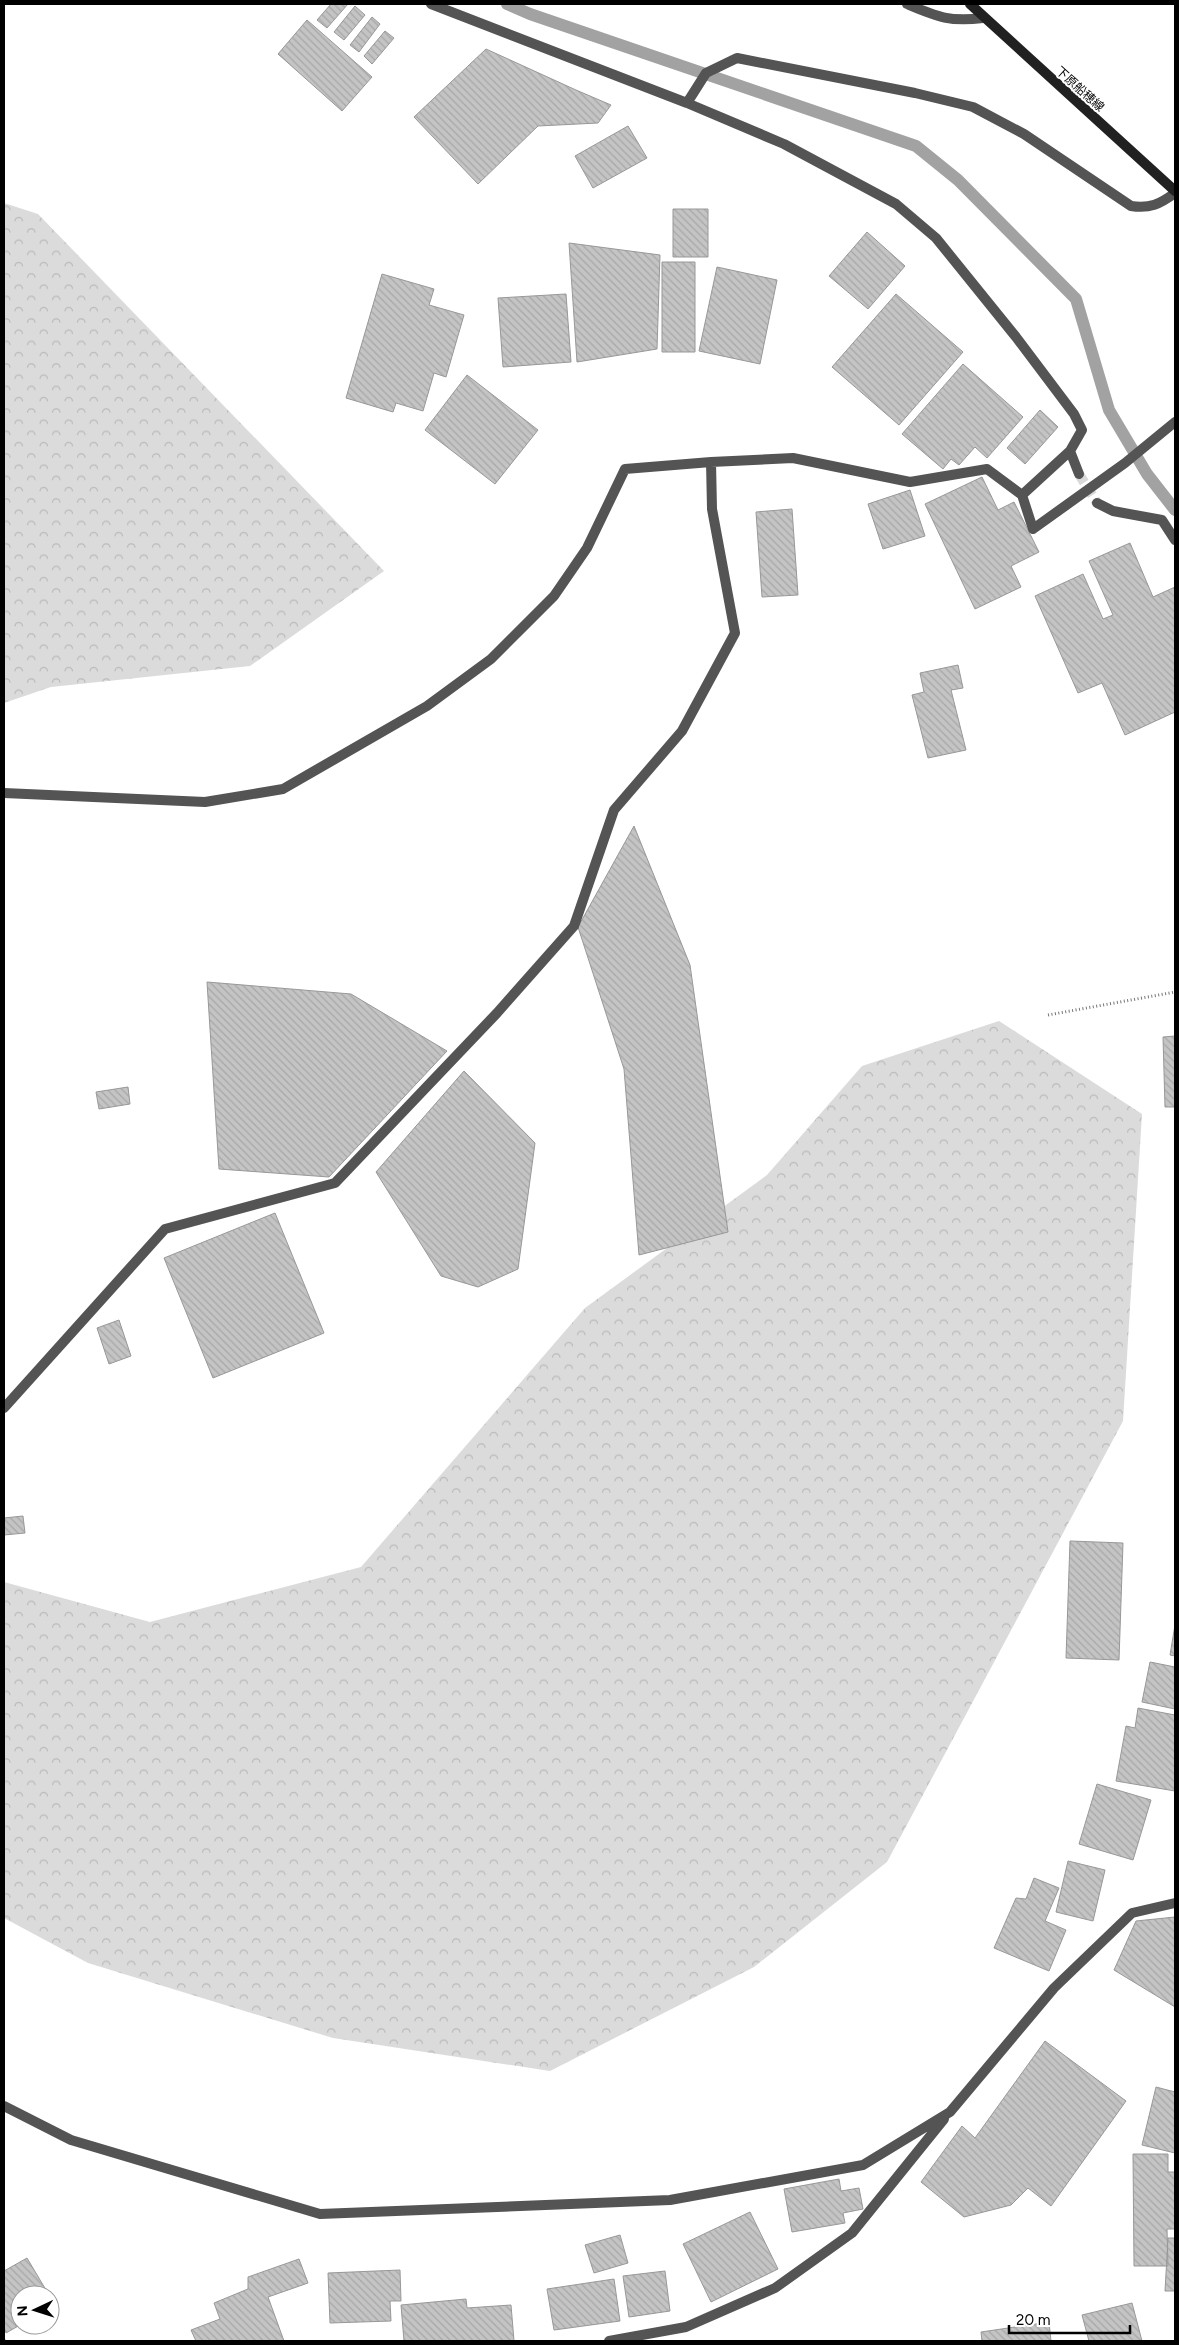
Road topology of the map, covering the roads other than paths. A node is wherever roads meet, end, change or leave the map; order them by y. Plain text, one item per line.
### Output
1 (431, 4) edge
2 (907, 4) edge
3 (970, 4) edge
4 (983, 18) junction
5 (688, 102) junction
6 (1175, 192) edge
7 (1175, 422) edge
8 (1070, 451) junction
9 (710, 462) junction
10 (1079, 474) tunnel mouth
11 (1022, 495) junction
12 (1097, 503) tunnel mouth
13 (1175, 540) edge
14 (4, 793) edge
15 (4, 1408) edge
16 (1175, 1903) edge
17 (4, 2106) edge
18 (950, 2112) junction
19 (609, 2341) edge

1 - 5 street
2 - 4 street
3 - 4 main road, 下原船穂線
4 - 6 main road, 下原船穂線
5 - 6 street
5 - 8 street
7 - 11 street
8 - 10 street
8 - 11 street
9 - 11 street
9 - 14 street
9 - 15 street
12 - 13 street
16 - 18 street
17 - 18 street
18 - 19 street

